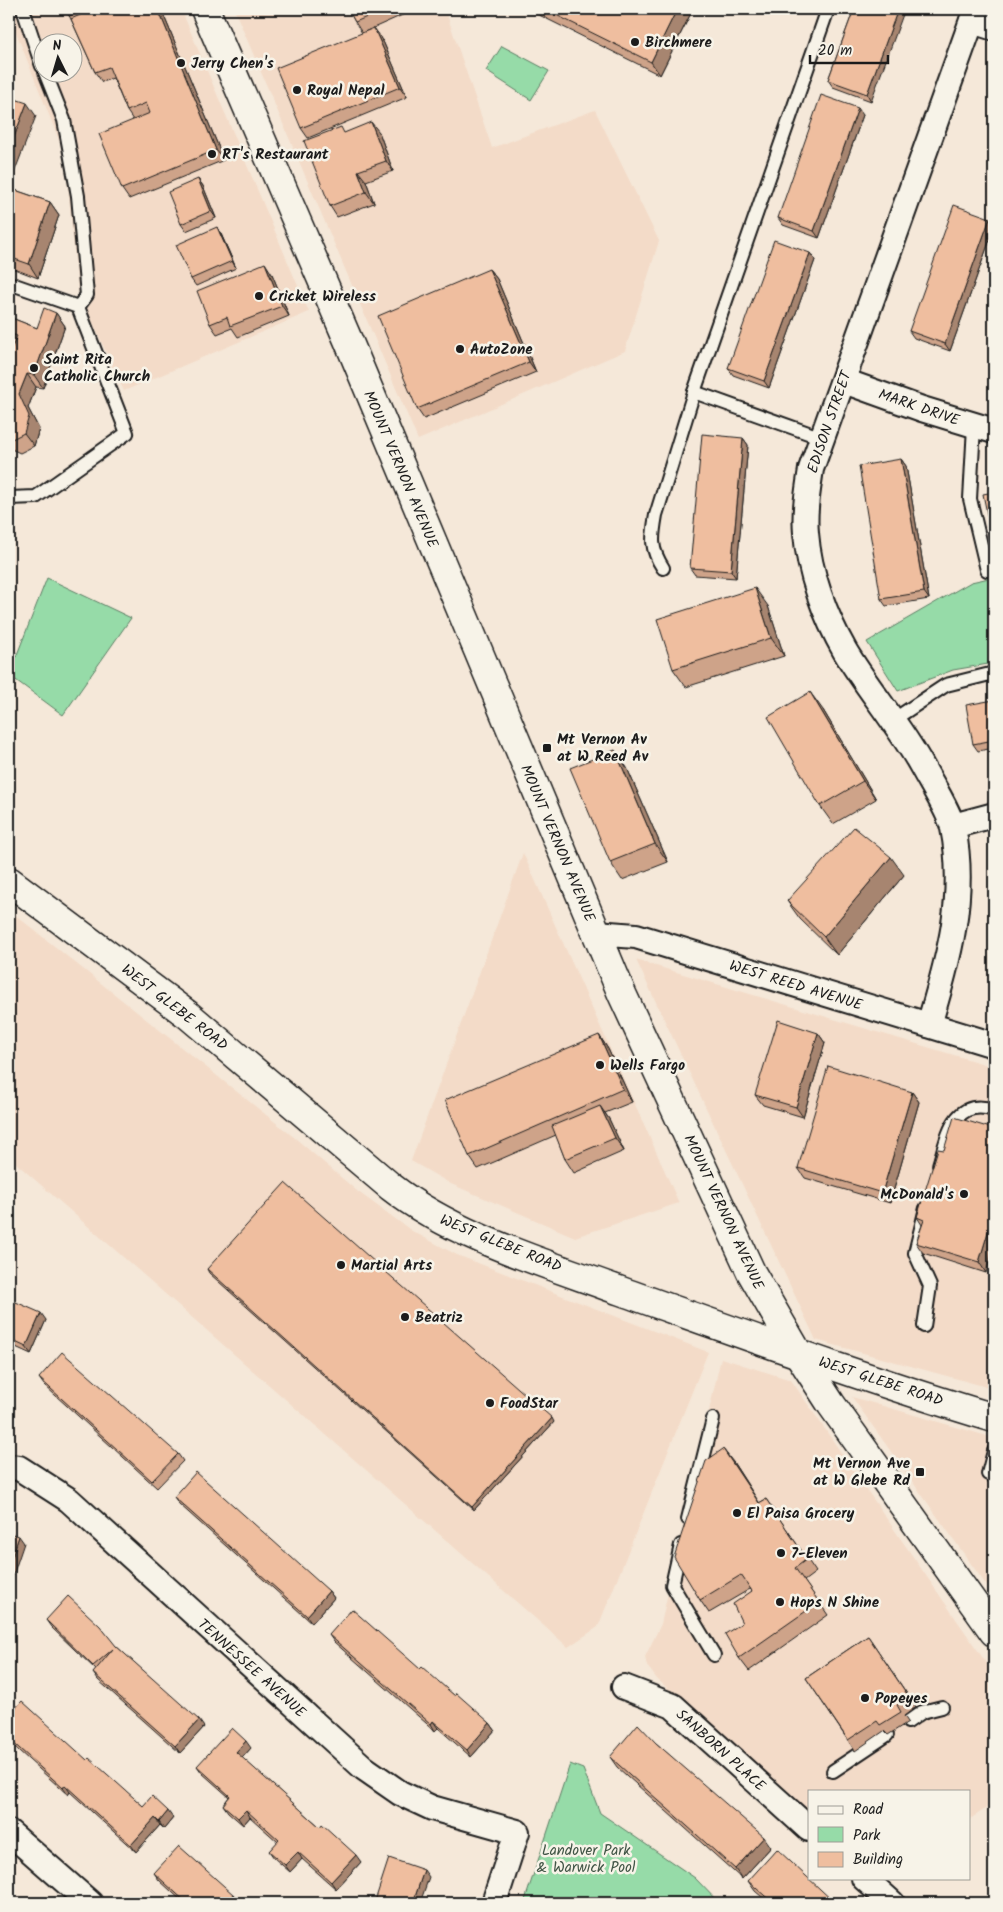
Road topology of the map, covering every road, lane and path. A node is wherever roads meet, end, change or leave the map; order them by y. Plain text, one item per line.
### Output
1 (23, 9) edge
2 (205, 9) edge
3 (828, 9) edge
4 (974, 15) edge
5 (994, 28) edge
6 (32, 36) edge
7 (49, 82) edge
8 (9, 283) edge
9 (78, 307) junction
10 (844, 381) junction
11 (694, 392) junction
12 (984, 428) edge
13 (822, 438) junction
14 (9, 498) edge
15 (663, 568) dead end
16 (994, 568) edge
17 (994, 672) edge
18 (893, 720) junction
19 (994, 815) edge
20 (953, 826) junction
21 (9, 881) edge
22 (596, 933) junction
23 (929, 1025) junction
24 (994, 1045) edge
25 (994, 1110) edge
26 (936, 1177) edge
27 (930, 1195) edge
28 (924, 1326) dead end
29 (798, 1354) junction
30 (994, 1418) edge
31 (713, 1419) dead end
32 (994, 1451) edge
33 (9, 1467) edge
34 (994, 1475) edge
35 (992, 1623) edge
36 (714, 1655) dead end
37 (624, 1687) dead end
38 (942, 1706) dead end
39 (908, 1722) dead end
40 (888, 1735) edge
41 (833, 1771) dead end
42 (808, 1828) edge
43 (9, 1832) edge
44 (866, 1880) edge
45 (90, 1903) edge
46 (494, 1903) edge
47 (892, 1903) edge

1 - 6 lane
2 - 22 main road, MOUNT VERNON AVENUE
3 - 11 lane
4 - 5 street
4 - 10 street, EDISON STREET
7 - 9 lane
8 - 9 lane
9 - 14 lane
10 - 12 street, MARK DRIVE
10 - 13 street, EDISON STREET
11 - 13 lane
11 - 15 lane
12 - 16 lane
13 - 18 street, EDISON STREET
17 - 18 lane
18 - 20 street, EDISON STREET
19 - 20 street
20 - 23 street, EDISON STREET
21 - 29 main road, WEST GLEBE ROAD
22 - 23 street, WEST REED AVENUE
22 - 29 main road, MOUNT VERNON AVENUE
23 - 24 street, WEST REED AVENUE
25 - 26 lane
27 - 28 lane
29 - 30 main road, WEST GLEBE ROAD
29 - 35 main road, MOUNT VERNON AVENUE
31 - 36 lane
32 - 34 lane
33 - 46 street, TENNESSEE AVENUE
37 - 42 street, SANBORN PLACE
38 - 39 lane
40 - 41 lane
43 - 45 street
44 - 47 street

